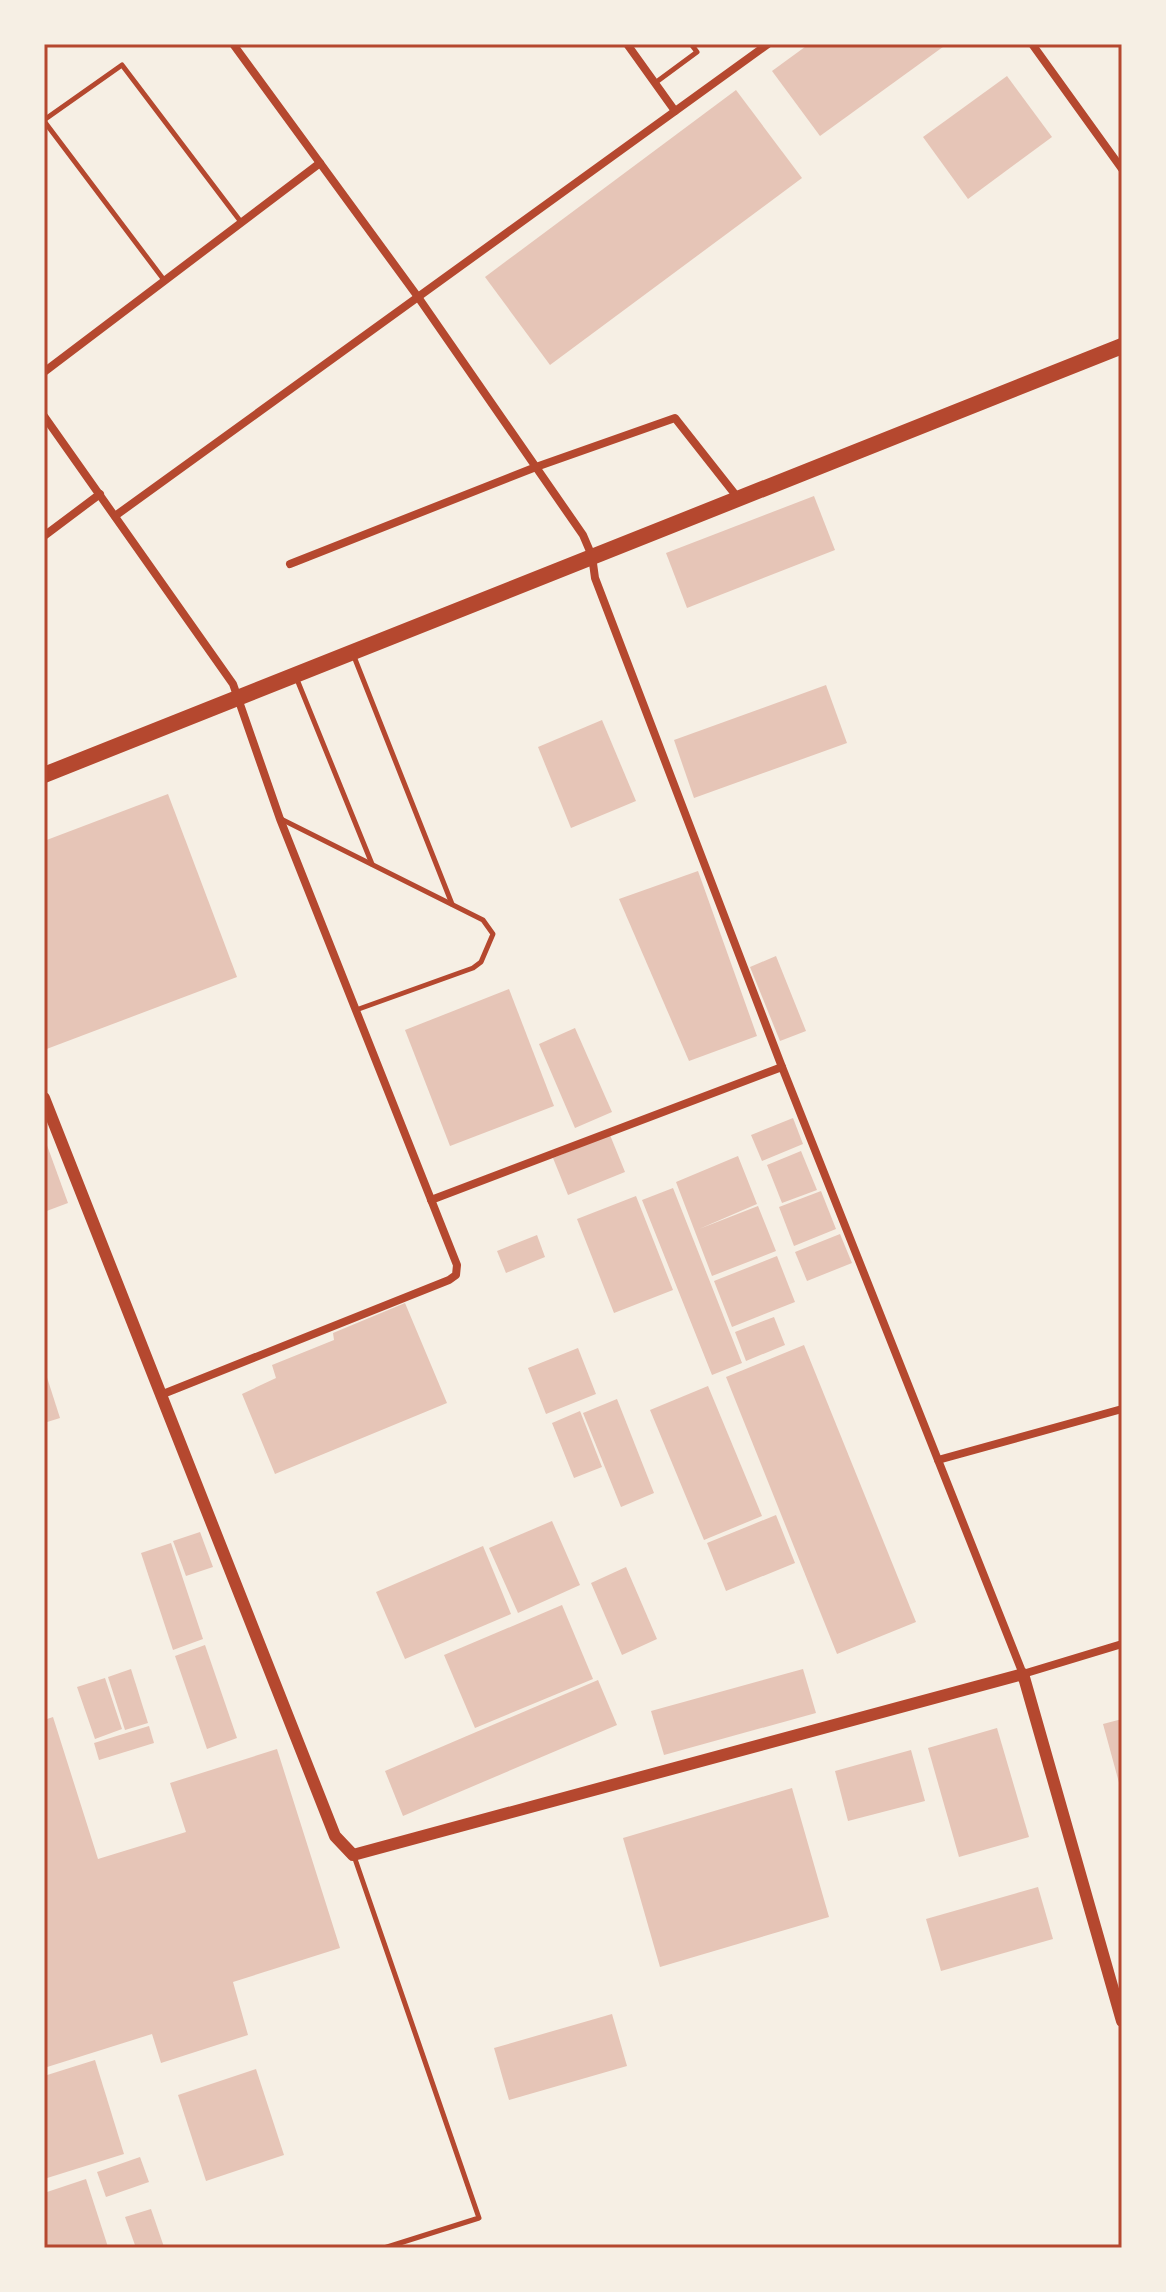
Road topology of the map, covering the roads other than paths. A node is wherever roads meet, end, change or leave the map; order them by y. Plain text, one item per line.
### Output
1 (233, 44) edge
2 (627, 44) edge
3 (691, 44) edge
4 (768, 44) edge
5 (1032, 44) edge
6 (655, 83) junction
7 (675, 111) junction
8 (44, 121) edge
9 (320, 163) junction
10 (1122, 169) edge
11 (242, 222) junction
12 (165, 281) junction
13 (418, 297) junction
14 (1122, 346) edge
15 (44, 372) edge
16 (44, 418) edge
17 (536, 467) junction
18 (100, 494) junction
19 (738, 498) junction
20 (115, 516) junction
21 (44, 536) edge
22 (592, 556) junction
23 (290, 564) dead end
24 (353, 653) junction
25 (296, 676) junction
26 (239, 699) junction
27 (44, 775) edge
28 (280, 819) junction
29 (373, 865) junction
30 (452, 904) junction
31 (356, 1010) junction
32 (782, 1067) junction
33 (44, 1098) edge
34 (431, 1200) junction
35 (163, 1394) junction
36 (1122, 1409) edge
37 (938, 1460) junction
38 (1122, 1644) edge
39 (1023, 1674) junction
40 (353, 1855) junction
41 (1117, 1979) edge
42 (1122, 2021) edge
43 (384, 2248) edge

1 - 9 street
2 - 6 street
3 - 6 lane
4 - 7 street
5 - 10 street
6 - 7 street
7 - 13 street
8 - 11 lane
8 - 12 lane
9 - 11 street
9 - 13 street
11 - 12 street
12 - 15 street
13 - 17 street
13 - 20 street
14 - 19 main road
16 - 18 street
17 - 19 street
17 - 22 street
17 - 23 street
18 - 20 street
18 - 21 street
19 - 22 main road
20 - 26 street
22 - 24 main road
22 - 32 street
24 - 25 main road
24 - 30 lane
25 - 26 main road
25 - 29 lane
26 - 27 main road
26 - 28 street
28 - 29 lane
28 - 31 street
29 - 30 lane
30 - 31 lane
31 - 34 street
32 - 34 street
32 - 37 street
33 - 35 street
34 - 35 street
35 - 40 street
36 - 37 street
37 - 39 street
38 - 39 street
39 - 40 street
39 - 41 street
40 - 43 lane
41 - 42 street

